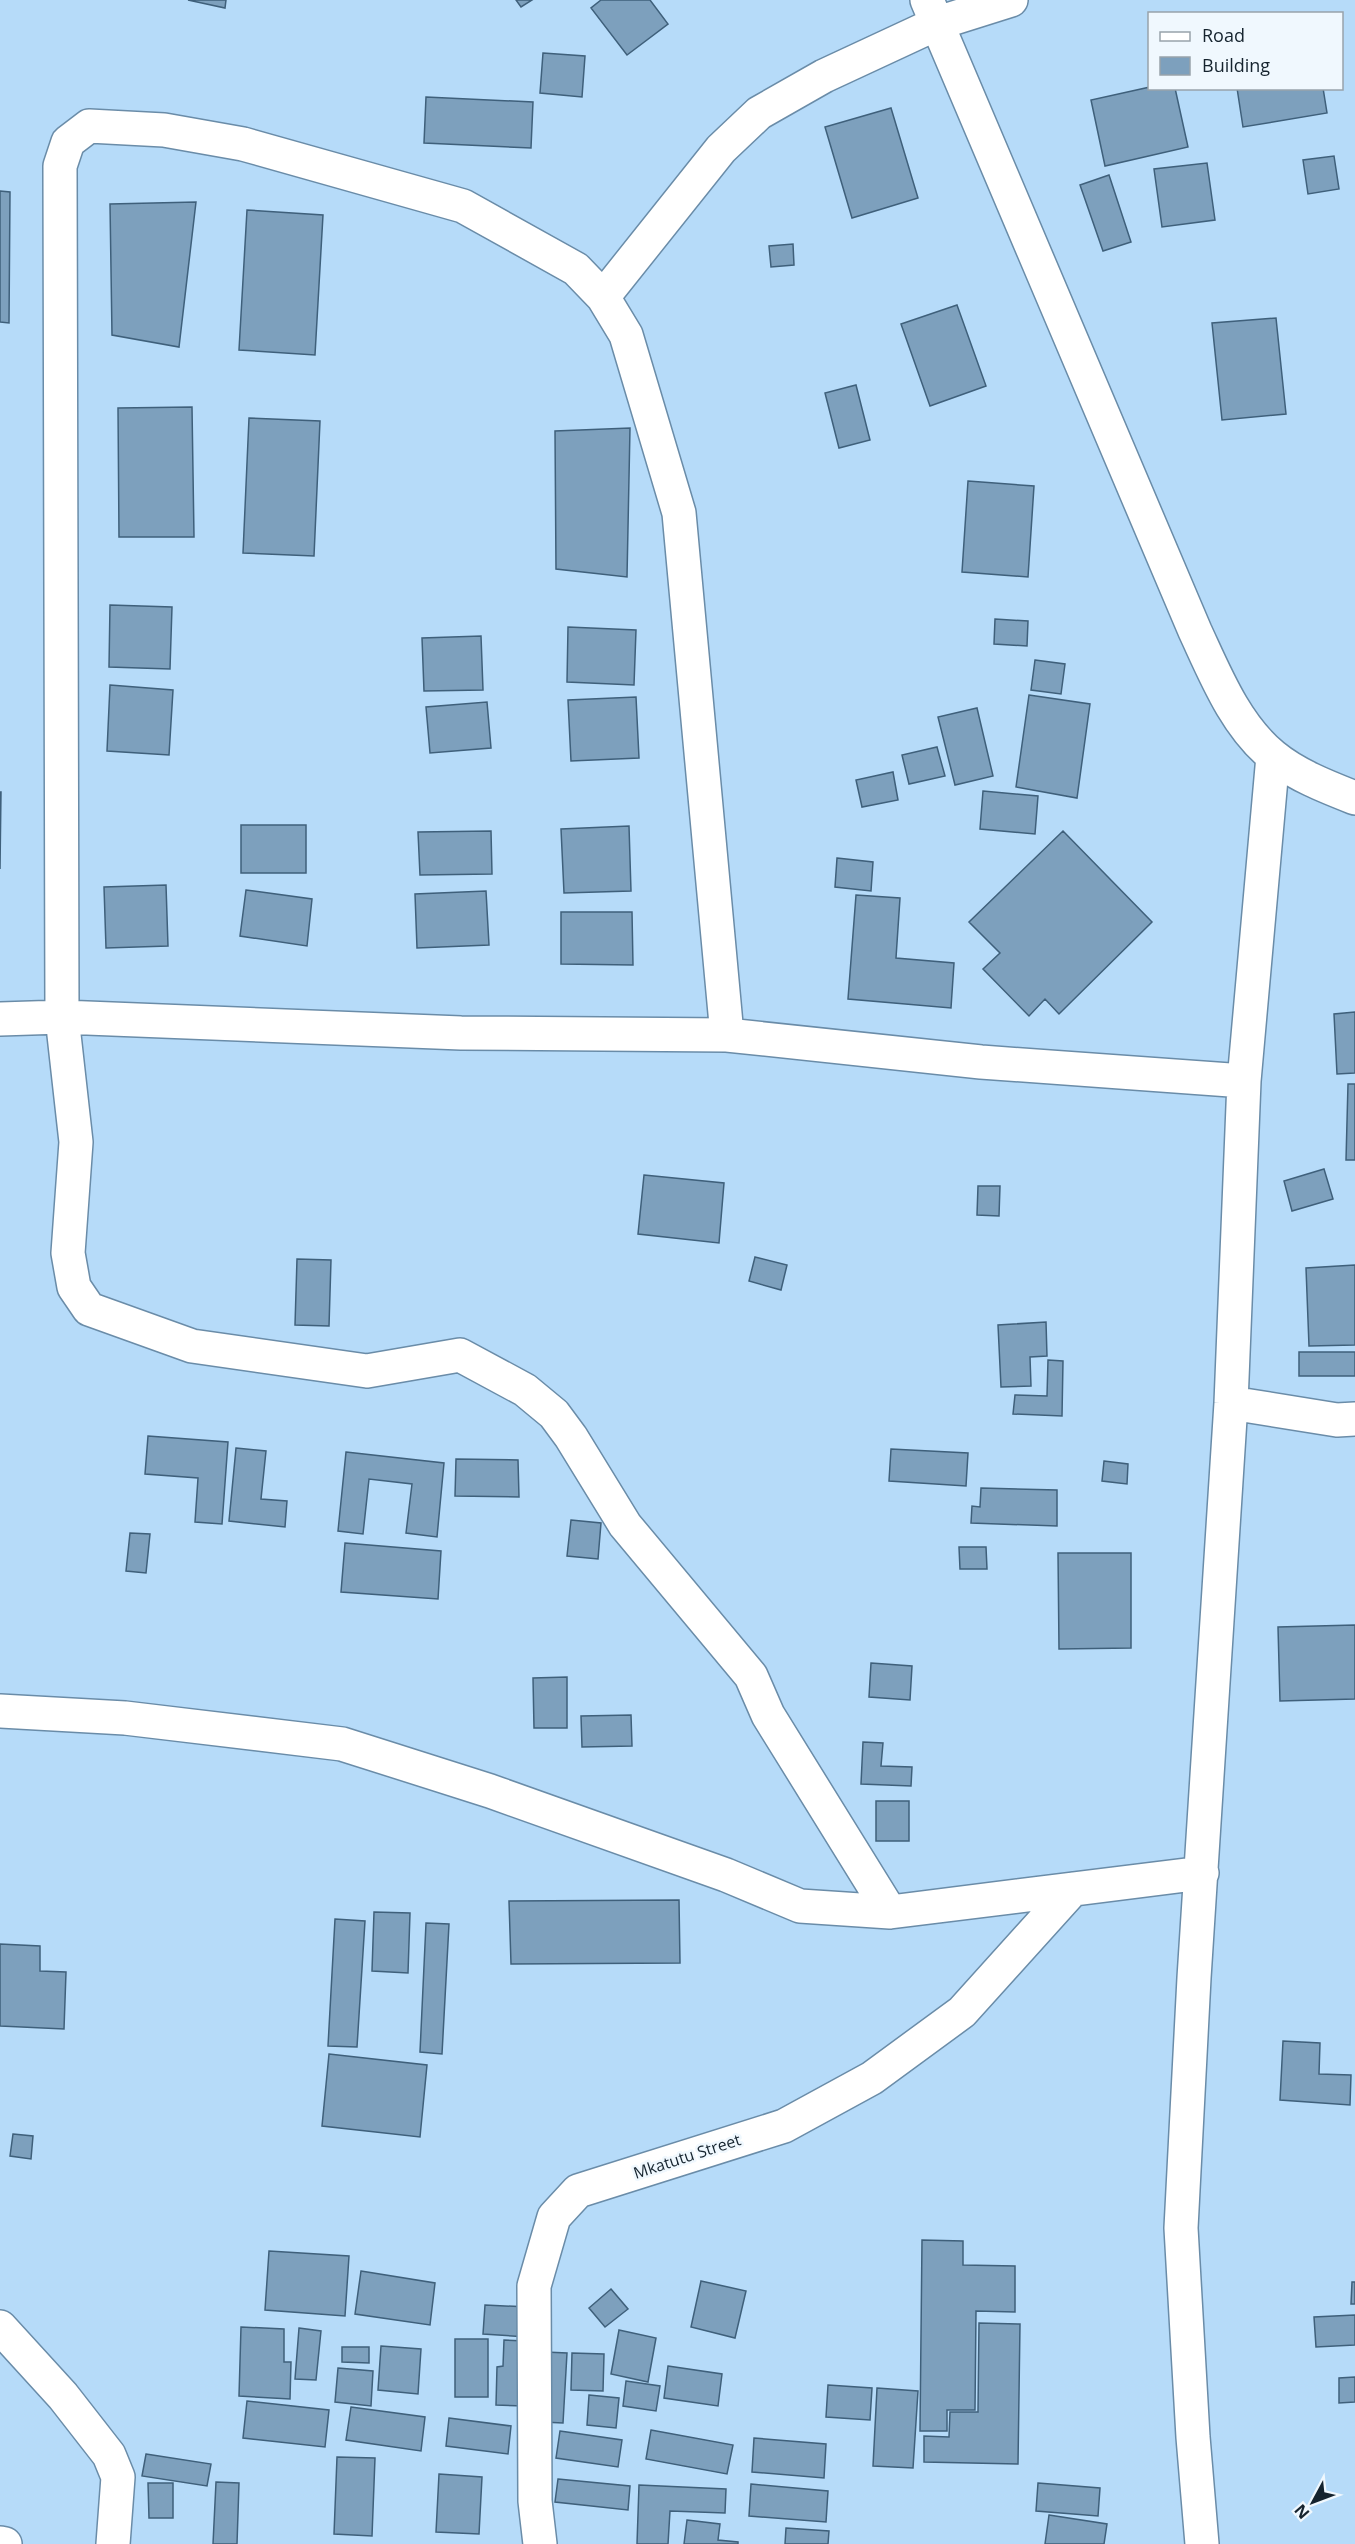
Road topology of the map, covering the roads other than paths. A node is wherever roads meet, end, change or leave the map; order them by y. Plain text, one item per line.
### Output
1 (1011, 0) edge
2 (933, 12) edge
3 (603, 297) junction
4 (1273, 756) junction
5 (1355, 798) edge
6 (62, 1017) junction
7 (0, 1019) edge
8 (727, 1035) junction
9 (1244, 1081) junction
10 (1232, 1403) junction
11 (1355, 1419) edge
12 (0, 1711) edge
13 (1202, 1873) junction
14 (1073, 1889) junction
15 (890, 1912) junction
16 (0, 2327) edge
17 (0, 2543) edge
18 (4, 2544) edge
19 (113, 2544) edge
20 (540, 2544) edge
21 (1202, 2544) edge

1 - 2 street
2 - 3 street
2 - 4 street
3 - 6 street
3 - 8 street
4 - 5 street
4 - 9 street
6 - 7 street
6 - 8 street
6 - 15 street
8 - 9 street
9 - 10 street
10 - 11 street
10 - 13 street
12 - 15 street
13 - 14 street
13 - 21 street
14 - 15 street
14 - 20 street, Mkatutu Street
16 - 19 street
17 - 18 street

